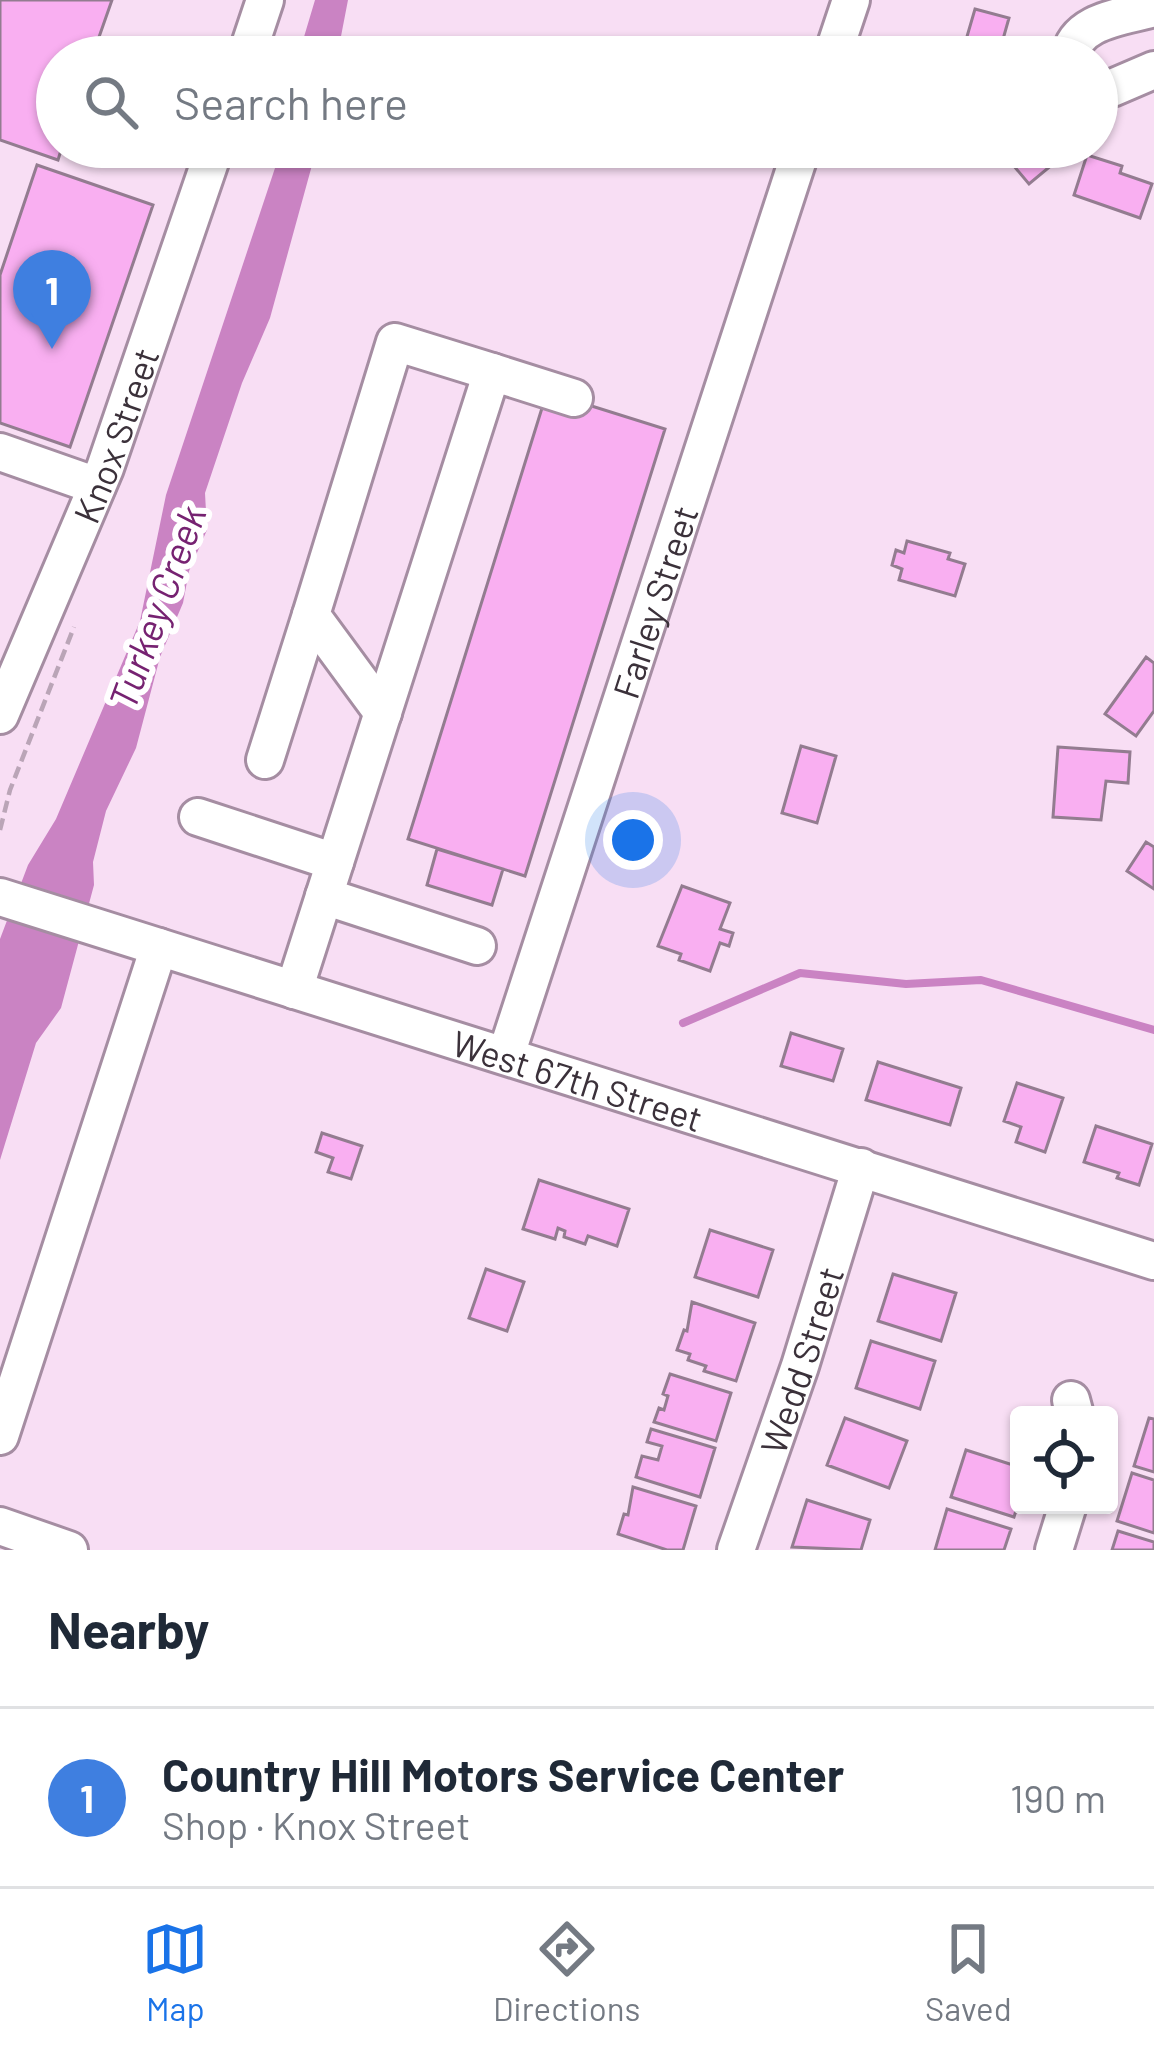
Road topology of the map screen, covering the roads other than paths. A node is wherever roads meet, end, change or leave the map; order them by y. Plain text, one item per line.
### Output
1 (266, 0) edge
2 (851, 0) edge
3 (1154, 8) edge
4 (253, 36) edge
5 (839, 36) edge
6 (1079, 36) edge
7 (1154, 70) edge
8 (1118, 85) edge
9 (208, 168) edge
10 (795, 168) edge
11 (492, 372) junction
12 (574, 398) dead end
13 (0, 452) edge
14 (97, 485) junction
15 (310, 614) junction
16 (383, 713) junction
17 (0, 715) edge
18 (266, 760) dead end
19 (198, 818) dead end
20 (330, 879) junction
21 (0, 897) edge
22 (477, 946) dead end
23 (159, 947) junction
24 (294, 990) junction
25 (506, 1055) junction
26 (861, 1167) junction
27 (1154, 1261) edge
28 (0, 1436) edge
29 (1065, 1514) edge
30 (0, 1526) edge
31 (69, 1550) edge
32 (736, 1550) edge
33 (1054, 1550) edge

1 - 4 street
2 - 5 street
3 - 6 street
7 - 8 street
9 - 14 street, Knox Street
10 - 25 street, Farley Street
11 - 12 street
11 - 15 street
11 - 16 street
13 - 14 street
14 - 17 street, Knox Street
15 - 16 street
15 - 18 street
16 - 20 street
19 - 20 street
20 - 22 street
20 - 24 street
21 - 23 street, West 67th Street
23 - 24 street, West 67th Street
23 - 28 street
24 - 25 street, West 67th Street
25 - 26 street, West 67th Street
26 - 27 street, West 67th Street
26 - 32 street, Wedd Street
29 - 33 street
30 - 31 street

